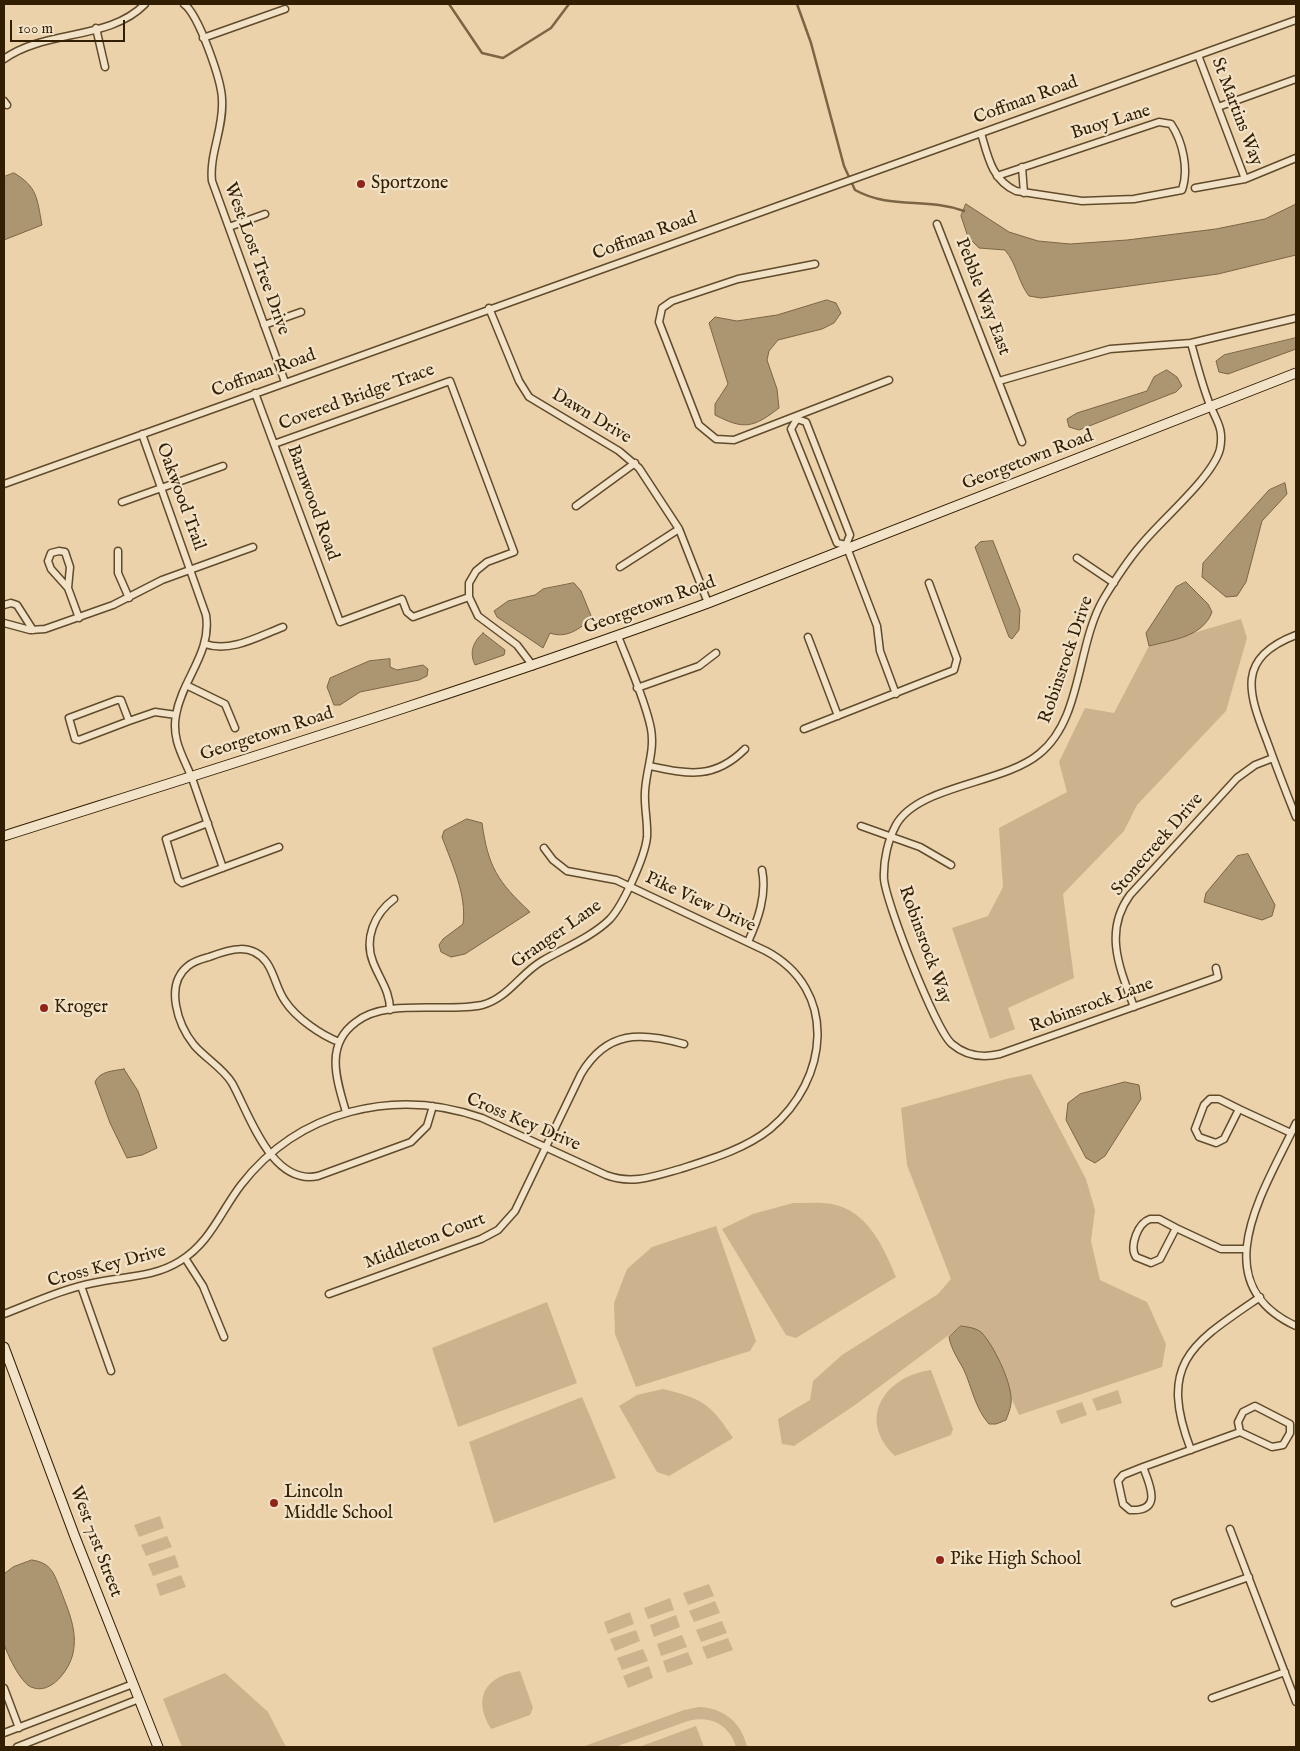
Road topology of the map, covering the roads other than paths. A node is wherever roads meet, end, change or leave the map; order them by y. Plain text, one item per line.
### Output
1 (145, 4) edge
2 (184, 4) edge
3 (285, 9) dead end
4 (1296, 20) edge
5 (96, 28) junction
6 (203, 38) junction
7 (1198, 55) junction
8 (4, 59) edge
9 (105, 67) dead end
10 (1296, 79) edge
11 (1218, 107) junction
12 (980, 133) junction
13 (1296, 158) edge
14 (1022, 168) junction
15 (997, 176) junction
16 (1245, 179) junction
17 (1195, 188) dead end
18 (1024, 193) junction
19 (265, 214) dead end
20 (938, 224) dead end
21 (229, 227) junction
22 (815, 264) dead end
23 (489, 308) junction
24 (300, 312) dead end
25 (1296, 318) edge
26 (264, 326) junction
27 (1191, 343) junction
28 (1296, 373) edge
29 (889, 380) dead end
30 (999, 381) junction
31 (285, 382) junction
32 (255, 393) junction
33 (1211, 407) junction
34 (796, 418) junction
35 (142, 434) junction
36 (1022, 442) dead end
37 (274, 444) junction
38 (635, 463) junction
39 (222, 466) dead end
40 (4, 484) edge
41 (161, 488) junction
42 (122, 502) dead end
43 (576, 506) dead end
44 (679, 529) junction
45 (253, 547) dead end
46 (847, 547) junction
47 (118, 551) dead end
48 (1077, 558) dead end
49 (620, 567) dead end
50 (190, 569) junction
51 (929, 583) dead end
52 (1114, 583) junction
53 (68, 588) junction
54 (468, 597) junction
55 (129, 598) junction
56 (708, 603) junction
57 (4, 604) edge
58 (79, 618) junction
59 (4, 623) edge
60 (283, 627) dead end
61 (33, 630) junction
62 (1296, 635) edge
63 (618, 636) junction
64 (808, 637) dead end
65 (205, 644) junction
66 (716, 653) dead end
67 (533, 666) junction
68 (186, 686) junction
69 (637, 688) junction
70 (896, 694) junction
71 (176, 715) junction
72 (838, 716) junction
73 (129, 721) junction
74 (235, 728) dead end
75 (804, 729) dead end
76 (745, 750) dead end
77 (1273, 758) junction
78 (650, 766) junction
79 (191, 776) junction
80 (1296, 817) edge
81 (208, 823) junction
82 (861, 826) dead end
83 (4, 836) edge
84 (892, 836) junction
85 (279, 847) dead end
86 (544, 848) dead end
87 (951, 865) dead end
88 (223, 868) junction
89 (762, 870) dead end
90 (628, 886) junction
91 (394, 900) dead end
92 (748, 942) junction
93 (1216, 968) dead end
94 (1134, 1007) junction
95 (390, 1010) junction
96 (818, 1034) joint
97 (339, 1042) junction
98 (684, 1044) dead end
99 (966, 1052) joint
100 (433, 1106) junction
101 (1239, 1108) junction
102 (346, 1112) junction
103 (1296, 1123) edge
104 (1292, 1133) junction
105 (546, 1148) junction
106 (272, 1153) junction
107 (1176, 1228) junction
108 (1245, 1249) junction
109 (185, 1258) junction
110 (80, 1286) junction
111 (329, 1294) dead end
112 (1260, 1297) junction
113 (4, 1314) edge
114 (1296, 1326) edge
115 (224, 1337) dead end
116 (4, 1347) edge
117 (110, 1371) dead end
118 (1240, 1432) junction
119 (1191, 1450) junction
120 (1143, 1467) junction
121 (1230, 1528) dead end
122 (1248, 1577) junction
123 (1175, 1604) dead end
124 (1285, 1672) junction
125 (133, 1684) junction
126 (4, 1688) edge
127 (1212, 1698) dead end
128 (139, 1699) junction
129 (1296, 1702) edge
130 (19, 1728) junction
131 (4, 1733) edge
132 (17, 1747) edge
133 (158, 1747) edge

1 - 5 street
2 - 6 street, West Lost Tree Drive
3 - 6 street
4 - 7 street, Coffman Road
5 - 8 street
5 - 9 street
6 - 21 street, West Lost Tree Drive
7 - 11 street, St Martins Way
7 - 12 street, Coffman Road
10 - 11 street
11 - 16 street, St Martins Way
12 - 15 street
12 - 23 street, Coffman Road
13 - 16 street
14 - 15 street, Buoy Lane
14 - 18 street
14 - 18 street, Buoy Lane
15 - 18 street
16 - 17 street
19 - 21 street
20 - 30 street, Pebble Way East
21 - 26 street, West Lost Tree Drive
22 - 34 street
23 - 31 street, Coffman Road
23 - 38 street, Dawn Drive
24 - 26 street
25 - 27 street
26 - 31 street, West Lost Tree Drive
27 - 30 street
27 - 33 street, Robinsrock Drive
28 - 33 main road, Georgetown Road
29 - 34 street
30 - 36 street, Pebble Way East
31 - 32 street, Coffman Road
32 - 35 street, Coffman Road
32 - 37 street, Barnwood Road
33 - 46 main road, Georgetown Road
33 - 52 street, Robinsrock Drive
34 - 46 street
34 - 46 street
35 - 40 street, Coffman Road
35 - 41 street, Oakwood Trail
37 - 54 street, Barnwood Road
37 - 54 street, Covered Bridge Trace
38 - 43 street
38 - 44 street, Dawn Drive
39 - 41 street
41 - 42 street
41 - 50 street, Oakwood Trail
44 - 49 street
44 - 56 street, Dawn Drive
45 - 50 street, Oakwood Trail
46 - 56 main road, Georgetown Road
46 - 70 street
47 - 55 street
48 - 52 street
50 - 55 street
50 - 65 street, Oakwood Trail
51 - 70 street
52 - 84 street, Robinsrock Drive
53 - 53 street
53 - 58 street
54 - 67 street
55 - 58 street
56 - 63 main road, Georgetown Road
57 - 61 street
58 - 61 street
59 - 61 street
60 - 65 street
62 - 77 street
63 - 67 main road, Georgetown Road
63 - 69 street, Pike View Drive
64 - 72 street
65 - 68 street, Oakwood Trail
66 - 69 street
67 - 79 main road, Georgetown Road
68 - 71 street, Oakwood Trail
68 - 74 street
69 - 78 street, Pike View Drive
70 - 72 street
71 - 73 street
71 - 79 street, Oakwood Trail
72 - 75 street
73 - 73 street
76 - 78 street
77 - 80 street
77 - 94 street, Stonecreek Drive
78 - 90 street, Pike View Drive
79 - 81 street, Oakwood Trail
79 - 83 main road, Georgetown Road
81 - 88 street, Oakwood Trail
81 - 88 street
82 - 84 street
84 - 87 street
84 - 99 street, Robinsrock Way
85 - 88 street
86 - 90 street
89 - 92 street
90 - 92 street, Pike View Drive
90 - 95 street, Granger Lane
91 - 95 street
92 - 96 street, Pike View Drive
93 - 94 street, Robinsrock Lane
94 - 99 street, Robinsrock Lane
95 - 97 street, Granger Lane
96 - 105 street, Cross Key Drive
97 - 102 street
97 - 106 street
98 - 105 street, Middleton Court
100 - 102 street, Cross Key Drive
100 - 105 street, Cross Key Drive
100 - 106 street
101 - 101 street
101 - 104 street
102 - 106 street, Cross Key Drive
103 - 104 street
104 - 108 street
105 - 111 street, Middleton Court
106 - 109 street, Cross Key Drive
107 - 107 street
107 - 108 street
108 - 112 street
109 - 110 street, Cross Key Drive
109 - 115 street
110 - 113 street, Cross Key Drive
110 - 117 street
112 - 114 street
112 - 119 street
116 - 125 main road, West 71st Street
118 - 118 street
118 - 119 street
119 - 120 street
120 - 120 street
121 - 122 street
122 - 123 street
122 - 124 street
124 - 127 street
124 - 129 street
125 - 128 main road, West 71st Street
125 - 130 street
126 - 130 street
128 - 132 street
128 - 133 main road, West 71st Street
130 - 131 street

